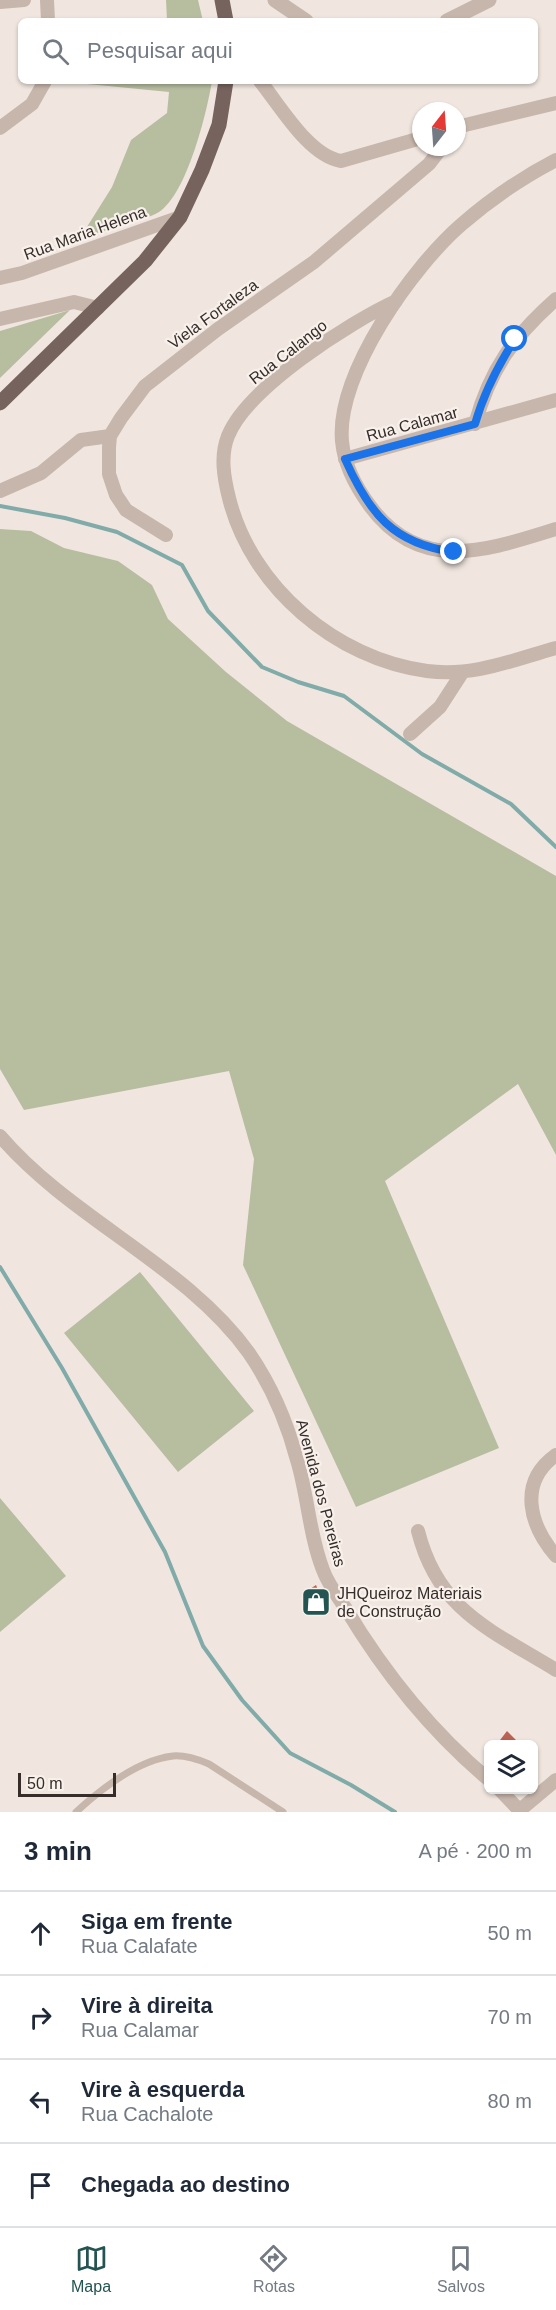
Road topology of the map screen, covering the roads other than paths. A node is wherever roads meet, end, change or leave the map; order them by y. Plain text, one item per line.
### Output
1 (24, 0) edge
2 (47, 0) edge
3 (222, 0) edge
4 (275, 0) edge
5 (489, 0) edge
6 (0, 2) edge
7 (48, 18) edge
8 (225, 18) edge
9 (302, 18) edge
10 (453, 18) edge
11 (43, 84) edge
12 (226, 84) edge
13 (262, 84) edge
14 (556, 103) edge
15 (466, 125) edge
16 (0, 128) edge
17 (412, 141) edge
18 (435, 156) edge
19 (556, 160) edge
20 (180, 217) junction
21 (0, 278) edge
22 (556, 299) edge
23 (396, 301) junction
24 (98, 308) junction
25 (0, 319) edge
26 (556, 400) edge
27 (0, 403) edge
28 (475, 424) junction
29 (110, 436) junction
30 (345, 459) junction
31 (0, 491) edge
32 (556, 529) edge
33 (166, 535) dead end
34 (556, 648) edge
35 (462, 674) junction
36 (410, 734) dead end
37 (0, 1136) edge
38 (556, 1455) edge
39 (418, 1531) dead end
40 (556, 1556) edge
41 (556, 1670) edge
42 (484, 1774) edge
43 (556, 1780) edge
44 (504, 1794) edge
45 (520, 1811) edge
46 (76, 1812) edge
47 (283, 1812) edge

1 - 6 street
2 - 7 street
3 - 8 main road
4 - 9 street
5 - 10 street
11 - 16 street
12 - 20 main road
13 - 17 street
14 - 15 street
18 - 29 street, Viela Fortaleza
19 - 23 street
20 - 21 street, Rua Maria Helena
20 - 24 main road
22 - 28 street
23 - 30 street
23 - 35 street, Rua Calango
24 - 25 street
24 - 27 main road
26 - 28 street, Rua Calamar
28 - 30 street, Rua Calamar
29 - 31 street
29 - 33 street
30 - 32 street
34 - 35 street
35 - 36 street
37 - 42 street, Avenida dos Pereiras
38 - 40 street
39 - 41 street
43 - 45 street
44 - 45 street
46 - 47 lane

